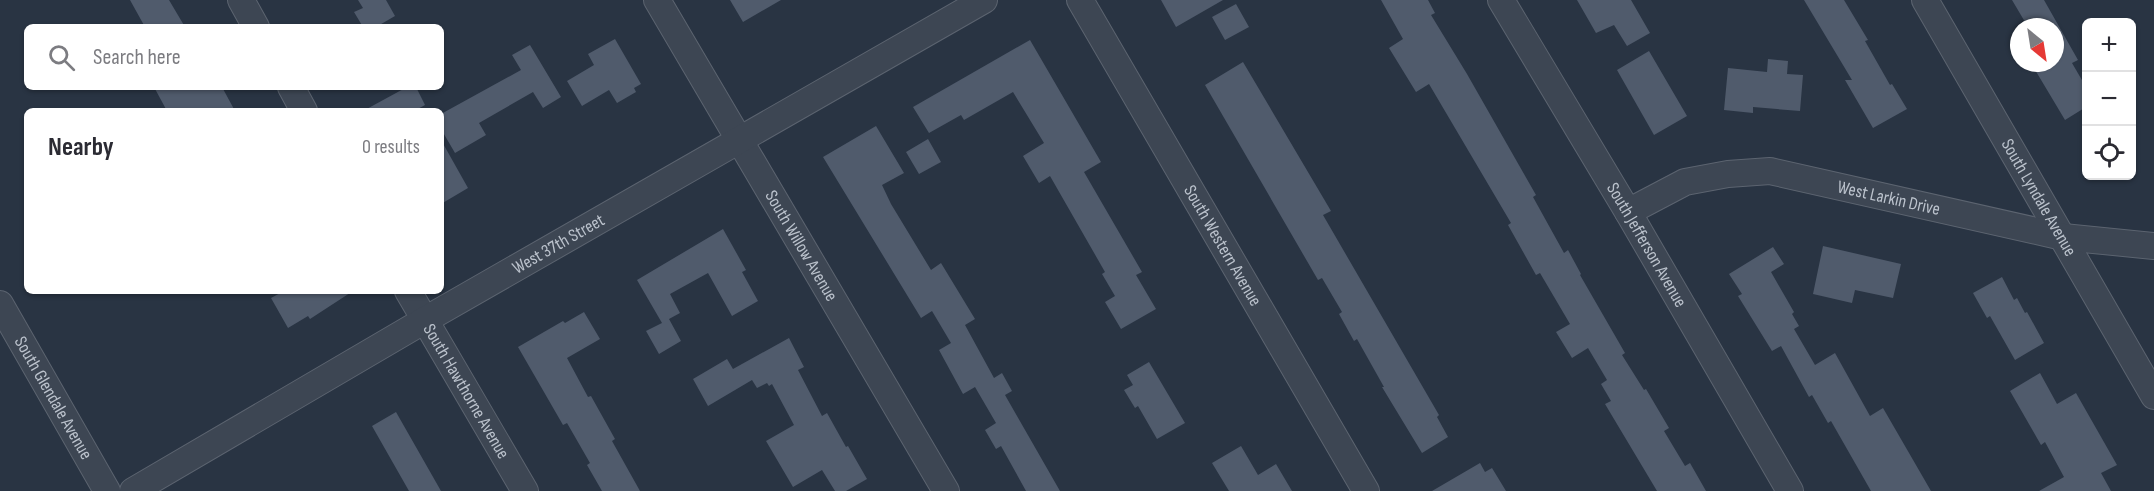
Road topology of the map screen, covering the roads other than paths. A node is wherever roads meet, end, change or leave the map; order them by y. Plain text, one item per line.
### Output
1 (240, 0) edge
2 (657, 0) edge
3 (984, 0) edge
4 (1080, 0) edge
5 (1501, 0) edge
6 (1925, 0) edge
7 (254, 24) edge
8 (293, 90) edge
9 (302, 108) edge
10 (739, 140) junction
11 (1628, 212) junction
12 (2063, 237) junction
13 (2154, 246) edge
14 (410, 294) edge
15 (0, 304) edge
16 (425, 320) junction
17 (2154, 396) edge
18 (107, 491) edge
19 (133, 491) edge
20 (525, 491) edge
21 (946, 491) edge
22 (1366, 491) edge
23 (1790, 491) edge

1 - 7 street
2 - 10 street, South Willow Avenue
3 - 10 street, West 37th Street
4 - 22 street, South Western Avenue
5 - 11 street, South Jefferson Avenue
6 - 12 street, South Lyndale Avenue
8 - 9 street
10 - 16 street, West 37th Street
10 - 21 street, South Willow Avenue
11 - 12 street, West Larkin Drive
11 - 23 street, South Jefferson Avenue
12 - 13 street, West Larkin Drive
12 - 17 street, South Lyndale Avenue
14 - 16 street, South Hawthorne Avenue
15 - 18 street, South Glendale Avenue
16 - 19 street, West 37th Street
16 - 20 street, South Hawthorne Avenue

